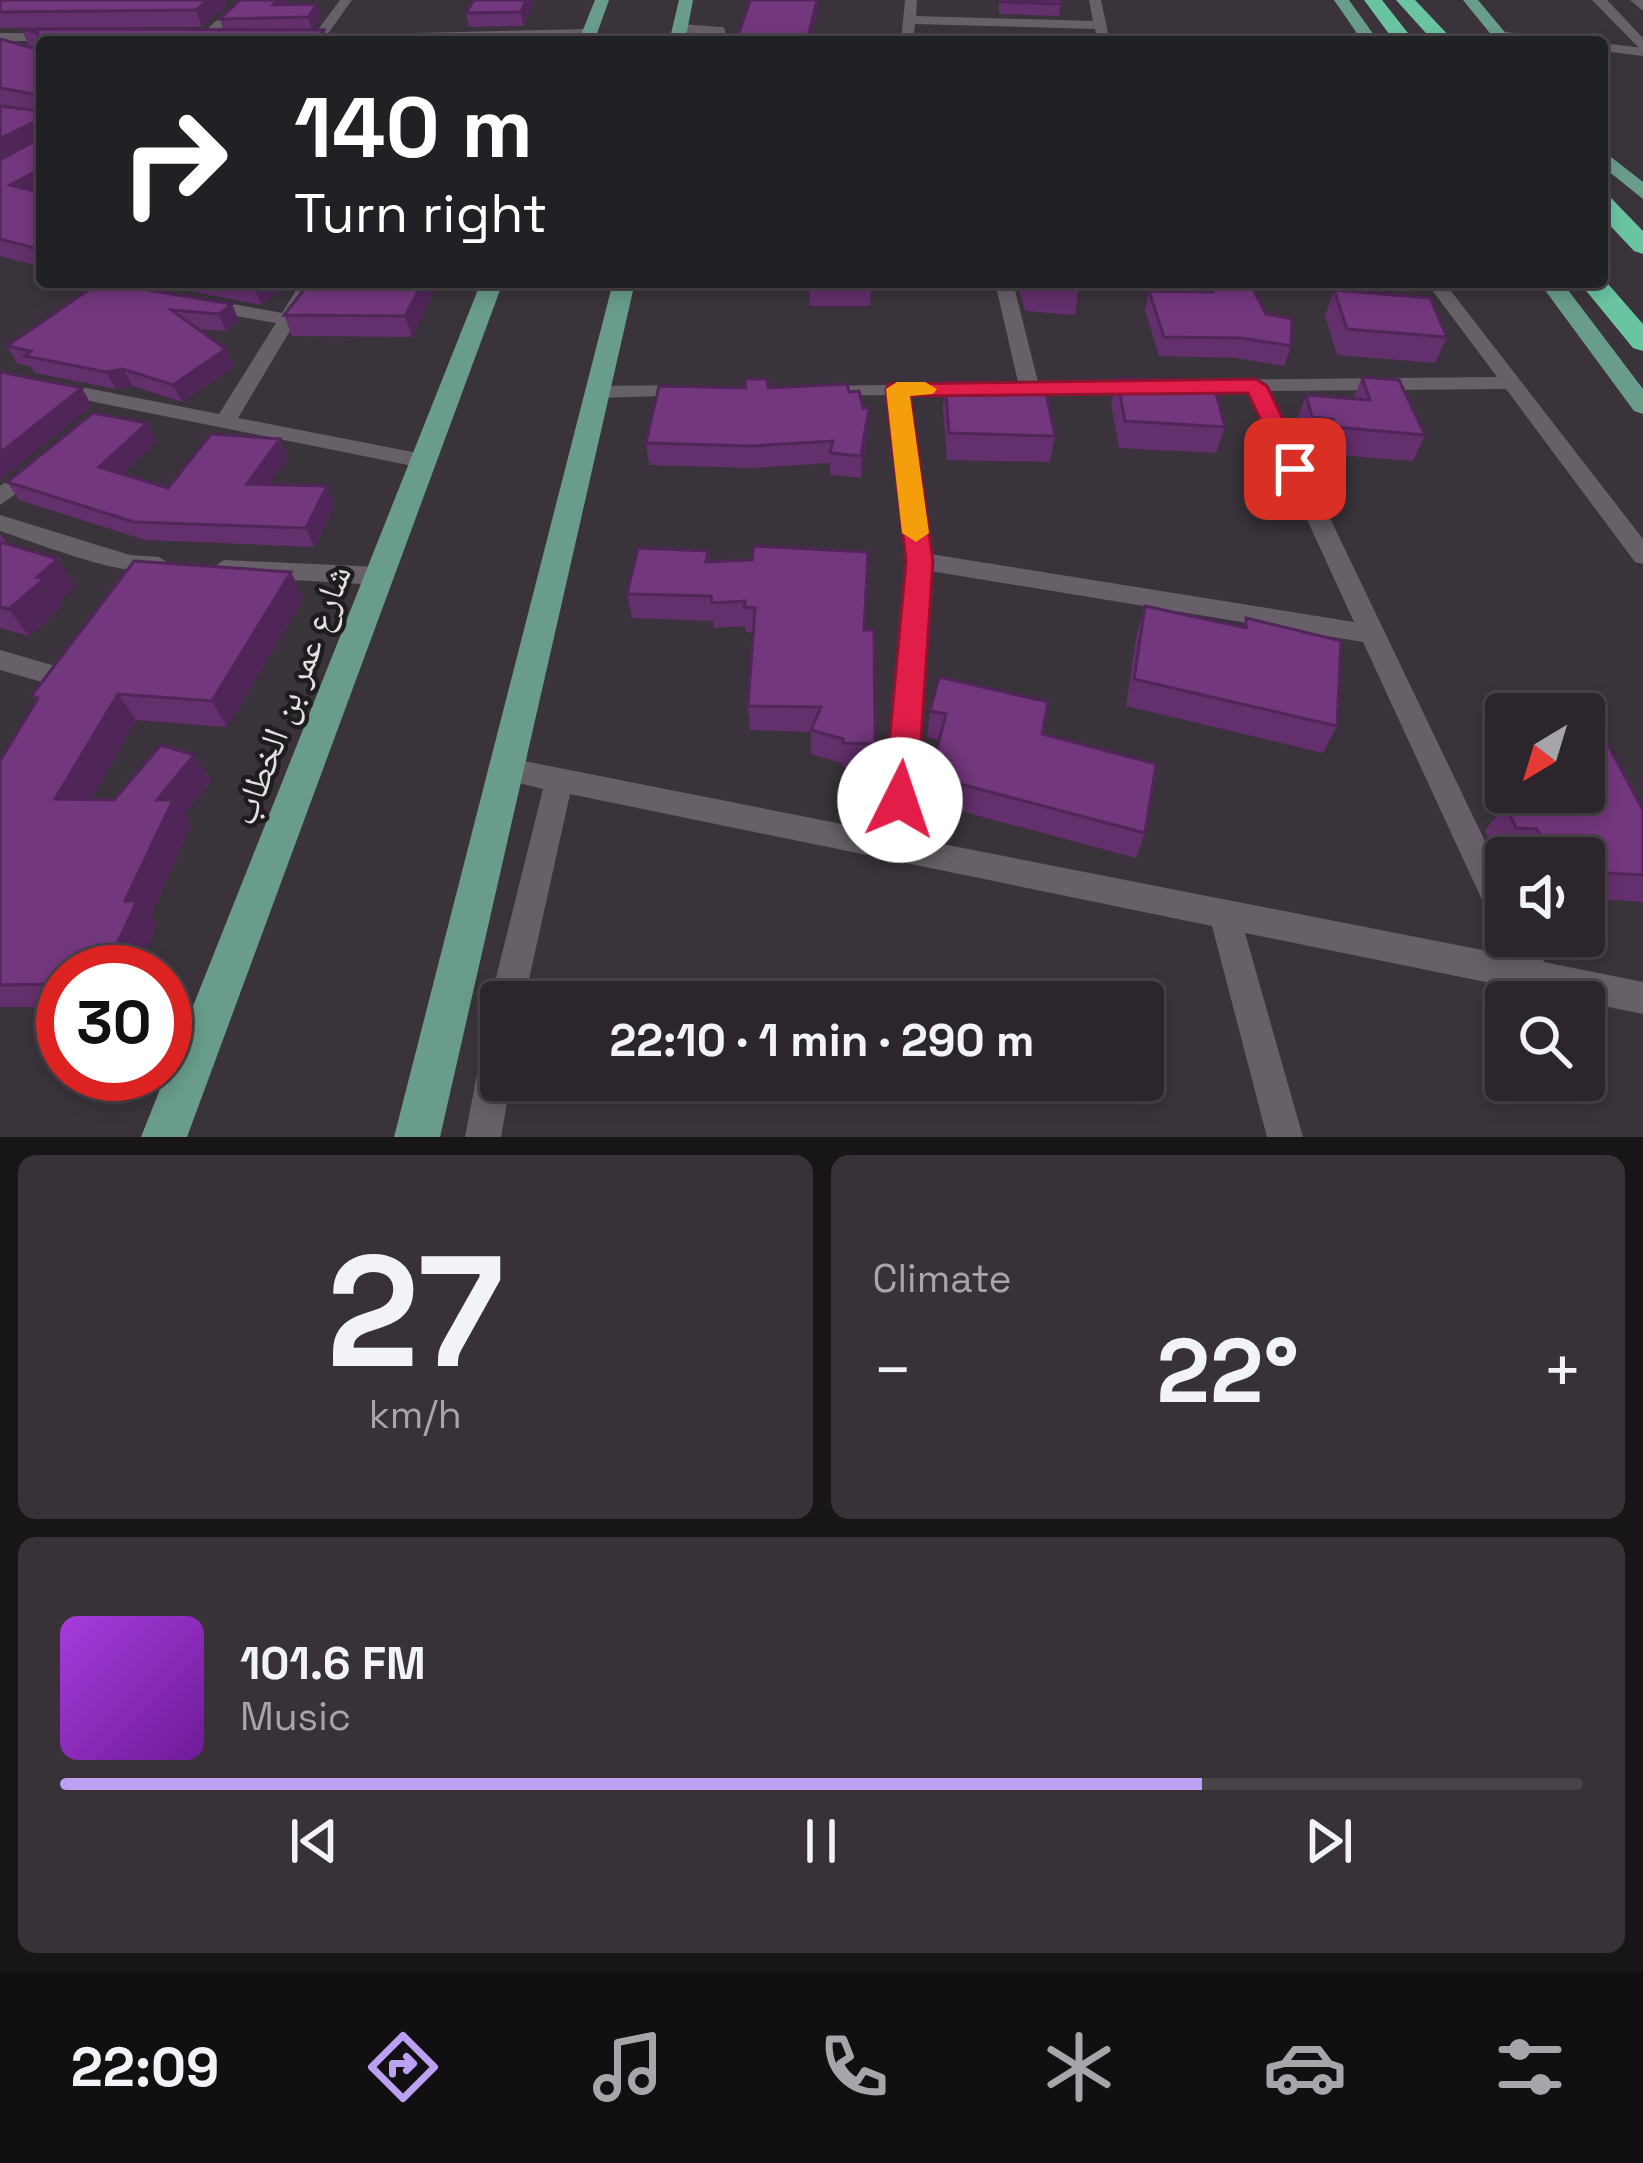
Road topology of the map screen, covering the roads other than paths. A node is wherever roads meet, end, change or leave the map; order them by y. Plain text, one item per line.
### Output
1 (246, 0) edge
2 (346, 0) edge
3 (602, 0) edge
4 (686, 0) edge
5 (911, 0) edge
6 (1095, 0) edge
7 (1341, 0) edge
8 (1373, 0) edge
9 (1405, 0) edge
10 (1470, 0) edge
11 (1598, 0) edge
12 (909, 20) junction
13 (1100, 25) junction
14 (678, 35) edge
15 (201, 36) edge
16 (319, 36) edge
17 (588, 36) edge
18 (722, 36) edge
19 (908, 36) edge
20 (1103, 36) edge
21 (1368, 36) edge
22 (1400, 36) edge
23 (1439, 36) edge
24 (1500, 36) edge
25 (36, 37) edge
26 (0, 38) edge
27 (1608, 47) edge
28 (1643, 49) edge
29 (1608, 161) edge
30 (1643, 193) edge
31 (1608, 209) edge
32 (1643, 246) edge
33 (306, 288) edge
34 (490, 288) edge
35 (623, 288) edge
36 (1005, 288) edge
37 (1440, 288) edge
38 (1554, 288) edge
39 (1597, 288) edge
40 (195, 303) edge
41 (287, 319) junction
42 (1643, 342) edge
43 (0, 377) edge
44 (1512, 383) junction
45 (1256, 386) junction
46 (1030, 388) junction
47 (897, 389) junction
48 (805, 390) edge
49 (713, 391) edge
50 (598, 392) junction
51 (1643, 406) edge
52 (225, 422) junction
53 (52, 456) edge
54 (423, 461) junction
55 (0, 498) edge
56 (0, 523) edge
57 (1643, 556) edge
58 (919, 561) junction
59 (379, 575) junction
60 (1373, 634) junction
61 (0, 660) edge
62 (59, 677) edge
63 (509, 770) junction
64 (559, 780) junction
65 (896, 848) junction
66 (1485, 873) edge
67 (1225, 916) junction
68 (1525, 957) edge
69 (1534, 976) junction
70 (512, 981) edge
71 (1643, 998) edge
72 (489, 1101) edge
73 (164, 1137) edge
74 (417, 1137) edge
75 (483, 1137) edge
76 (1285, 1137) edge

1 - 15 street
2 - 16 street
3 - 17 main road
4 - 14 main road
5 - 12 street
6 - 13 street
7 - 21 main road
8 - 22 highway
9 - 23 highway
10 - 24 main road
11 - 28 street
12 - 13 street
12 - 19 street
13 - 20 street
14 - 18 lane
25 - 26 street
27 - 28 street
29 - 30 main road
31 - 32 highway
33 - 41 street
34 - 54 main road, شارع عمر بن الخطاب
35 - 50 main road
36 - 46 street
37 - 44 street
38 - 51 main road
39 - 42 highway
40 - 41 street
41 - 52 street
43 - 52 street
44 - 45 street
44 - 57 street
45 - 46 street
45 - 60 street
46 - 47 street
47 - 48 street
47 - 58 street
49 - 50 street
50 - 63 main road
52 - 54 street
53 - 55 street
54 - 59 main road, شارع عمر بن الخطاب
56 - 59 street
58 - 60 street
58 - 65 street
59 - 73 main road, شارع عمر بن الخطاب
60 - 66 street
61 - 62 street
63 - 64 street
63 - 74 main road
64 - 65 street
64 - 70 street
65 - 67 street
67 - 69 street
67 - 76 street
68 - 69 street
69 - 71 street
72 - 75 street

